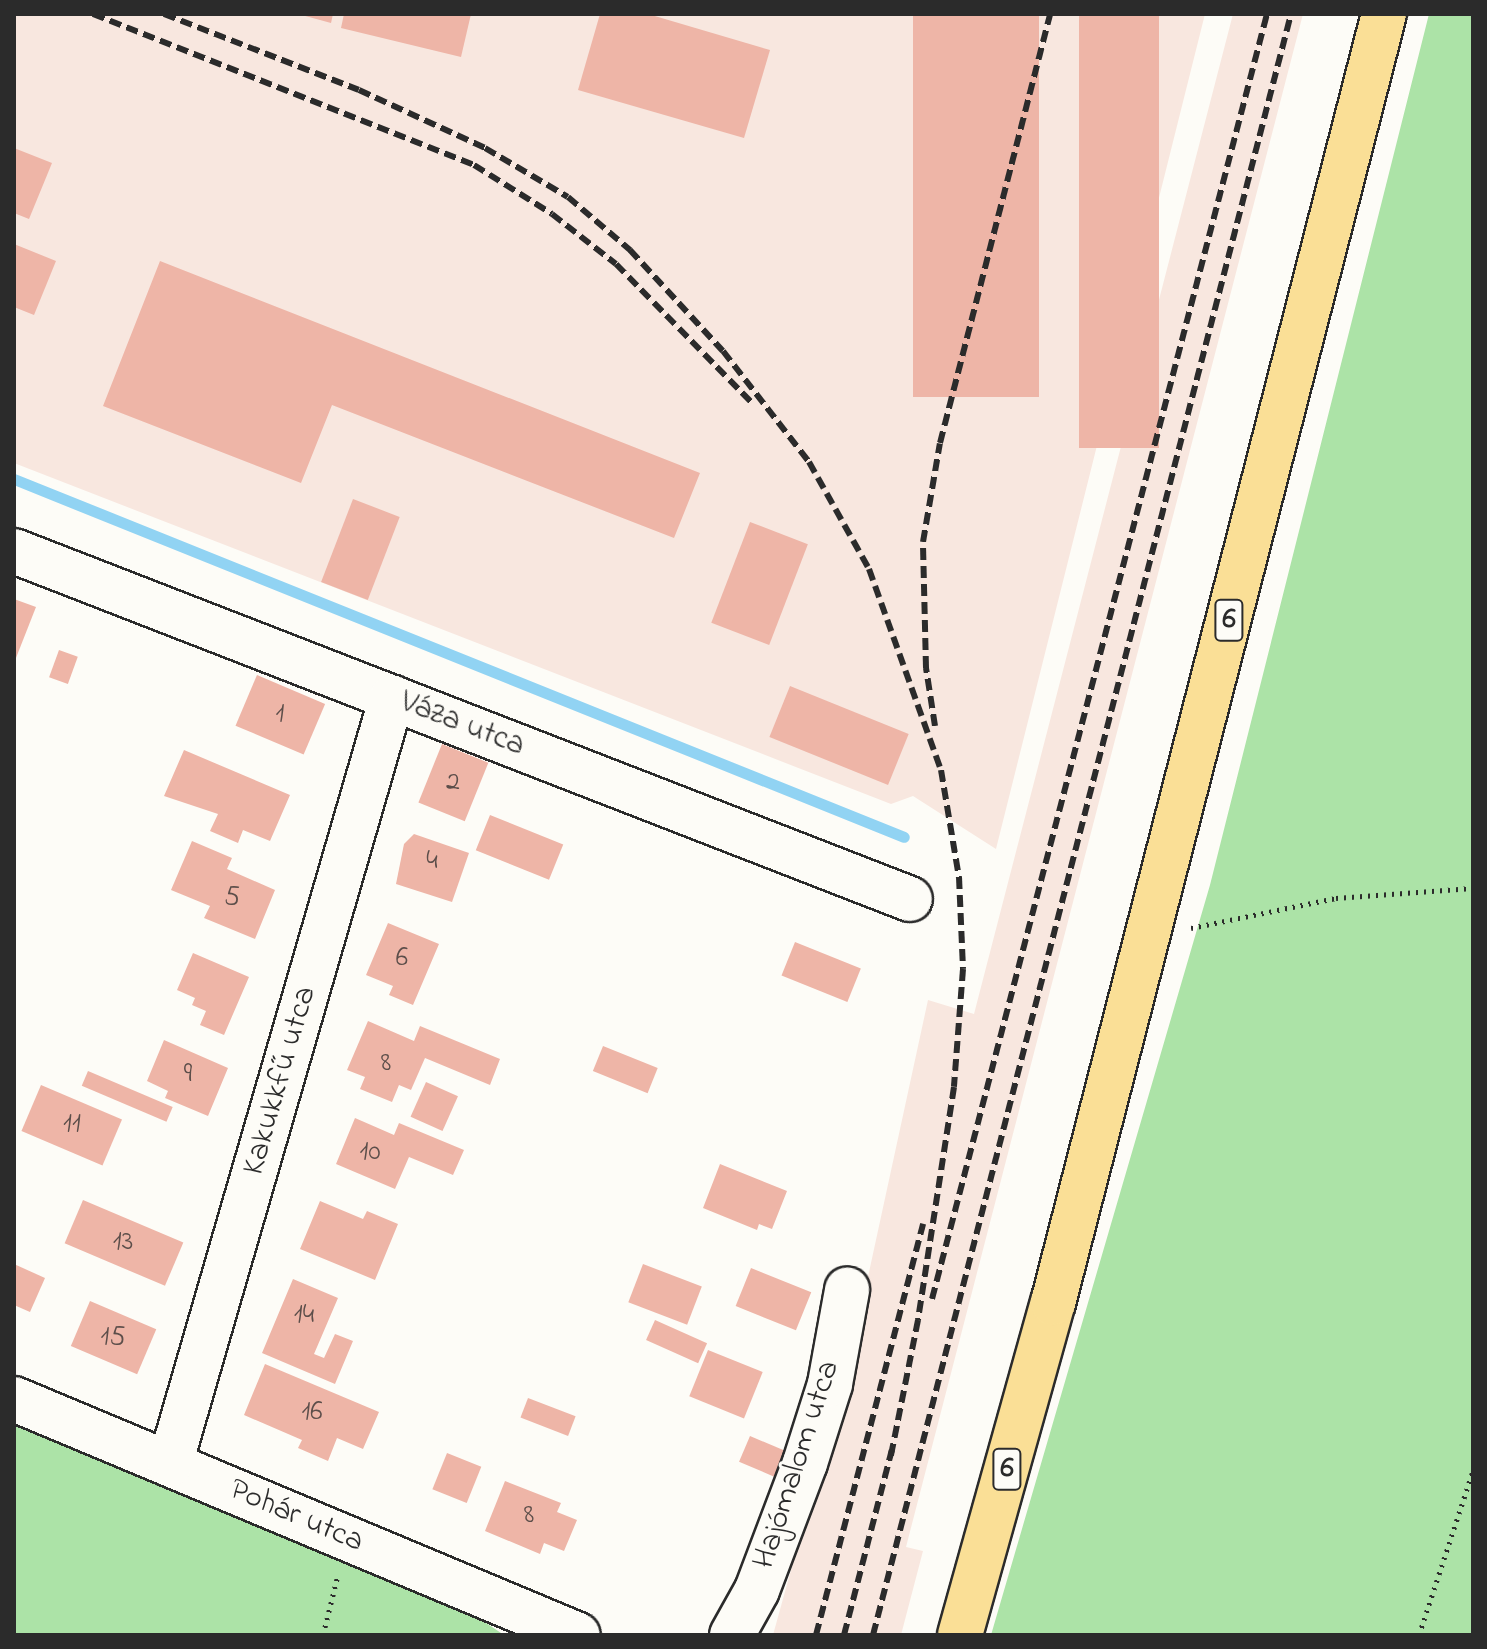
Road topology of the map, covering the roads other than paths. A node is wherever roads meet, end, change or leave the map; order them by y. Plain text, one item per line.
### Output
1 (1384, 14) edge
2 (14, 551) edge
3 (392, 697) junction
4 (910, 899) dead end
5 (847, 1290) dead end
6 (14, 1399) edge
7 (170, 1464) junction
8 (578, 1635) edge
9 (732, 1635) edge
10 (960, 1635) edge

1 - 10 main road, 6
2 - 3 street, Váza utca
3 - 4 street, Váza utca
3 - 7 street, Kakukkfű utca
5 - 9 street, Hajómalom utca
6 - 7 street, Pohár utca
7 - 8 street, Pohár utca

